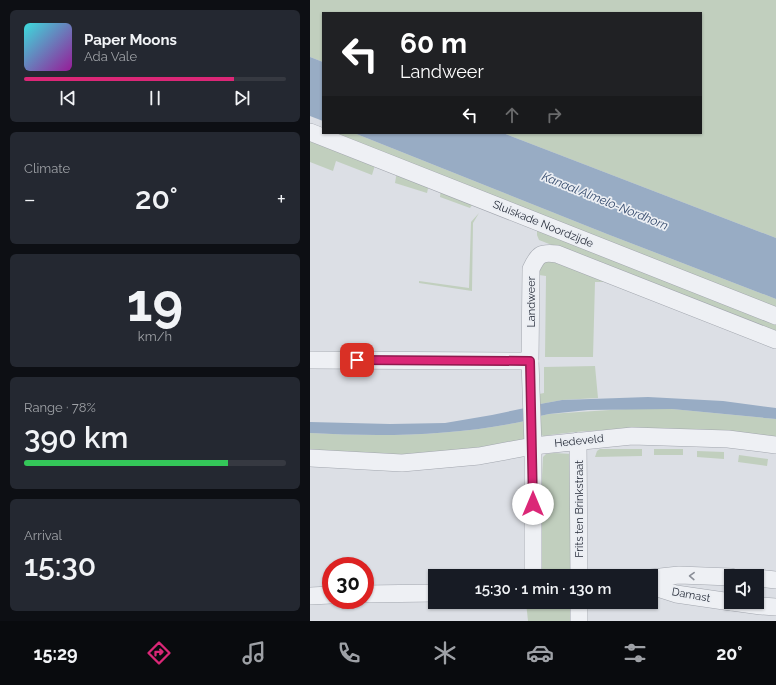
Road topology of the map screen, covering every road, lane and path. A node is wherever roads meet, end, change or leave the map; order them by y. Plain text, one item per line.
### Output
1 (310, 132) edge
2 (776, 316) edge
3 (776, 340) edge
4 (310, 360) edge
5 (530, 361) junction
6 (578, 441) junction
7 (776, 445) edge
8 (533, 446) junction
9 (310, 458) edge
10 (533, 569) edge
11 (579, 569) edge
12 (658, 577) edge
13 (724, 577) edge
14 (764, 579) edge
15 (776, 580) edge
16 (658, 588) edge
17 (428, 593) edge
18 (374, 594) edge
19 (322, 595) edge
20 (310, 596) edge
21 (724, 601) edge
22 (764, 606) edge
23 (776, 607) edge
24 (579, 609) edge
25 (579, 621) edge

1 - 2 street, Sluiskade Noordzijde
3 - 5 street, Landweer
4 - 5 street
5 - 8 street
6 - 7 street, Hedeveld
6 - 8 street, Hedeveld
6 - 11 street, Frits ten Brinkstraat
8 - 9 street, Hedeveld
8 - 10 street
13 -> 12 street, Damast
14 - 15 street
16 - 21 street, Damast
17 - 18 street
19 - 20 street
22 - 23 street, Damast
24 - 25 street

